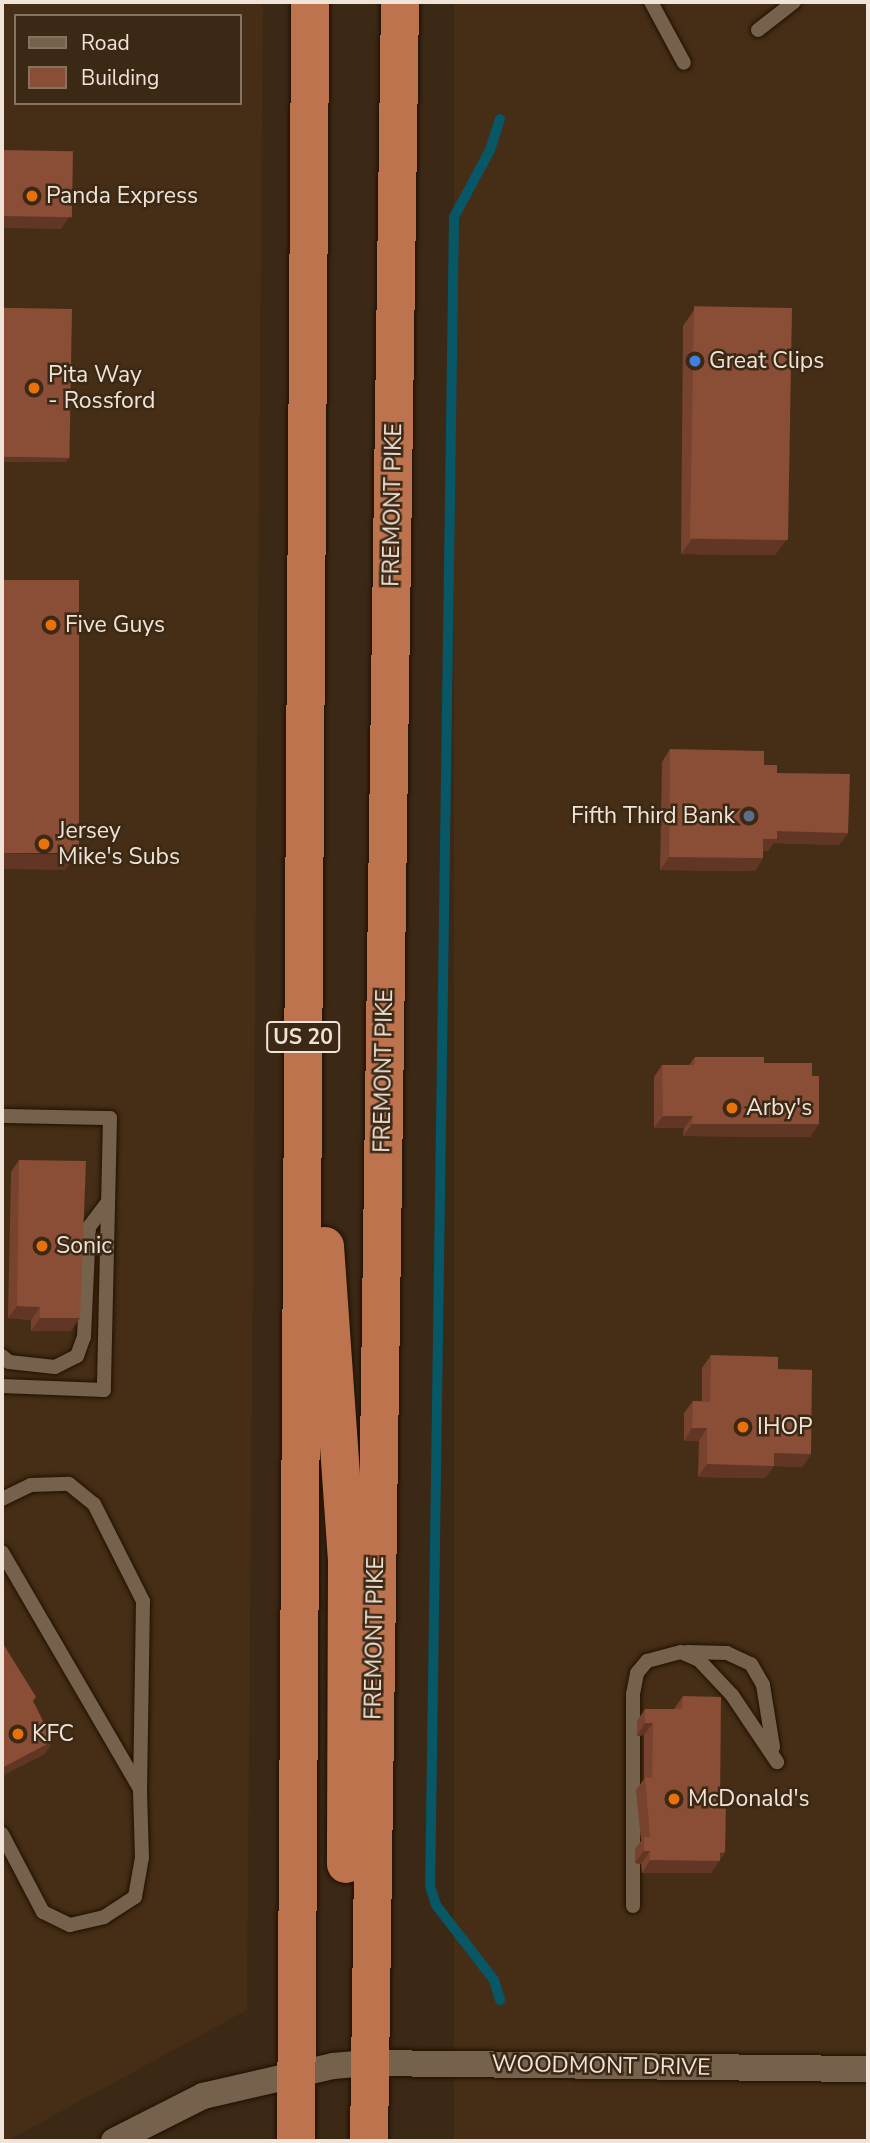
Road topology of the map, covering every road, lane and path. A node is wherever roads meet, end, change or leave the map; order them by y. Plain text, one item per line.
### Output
1 (310, 2) edge
2 (400, 2) edge
3 (651, 2) edge
4 (794, 2) edge
5 (758, 30) dead end
6 (684, 63) dead end
7 (2, 1116) edge
8 (303, 1125) junction
9 (108, 1202) junction
10 (2, 1356) edge
11 (2, 1387) edge
12 (2, 1499) edge
13 (2, 1554) edge
14 (681, 1652) junction
15 (140, 1789) junction
16 (2, 1834) edge
17 (633, 1906) dead end
18 (351, 2065) junction
19 (868, 2069) edge
20 (296, 2073) junction
21 (114, 2141) edge
22 (296, 2141) edge
23 (369, 2141) edge

1 - 8 highway, US 20
2 - 18 highway, FREMONT PIKE
3 - 6 lane
4 - 5 lane
7 - 9 lane
8 - 18 highway
8 - 20 highway, US 20
9 - 10 lane
9 - 11 lane
12 - 15 lane
13 - 15 lane
14 - 14 lane
14 - 17 lane
15 - 16 lane
18 - 19 street, WOODMONT DRIVE
18 - 20 street, WOODMONT DRIVE
18 - 23 highway, FREMONT PIKE
20 - 21 street, WOODMONT DRIVE
20 - 22 highway, US 20

